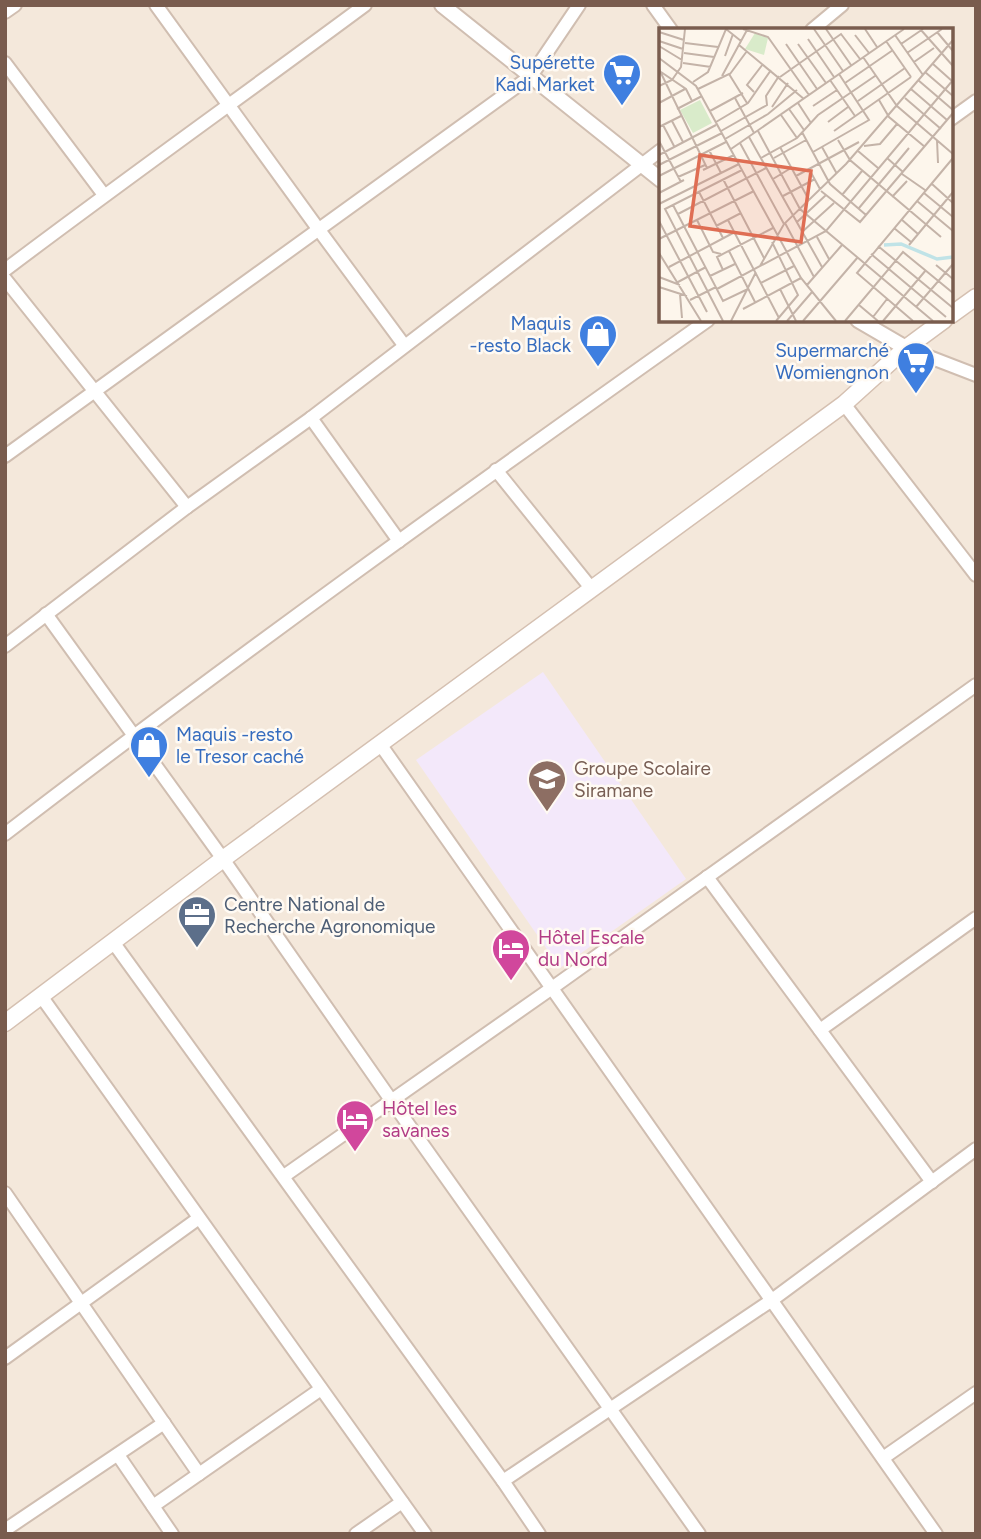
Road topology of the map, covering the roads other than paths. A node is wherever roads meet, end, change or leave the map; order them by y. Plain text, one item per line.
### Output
1 (15, 5) edge
2 (156, 5) edge
3 (365, 5) edge
4 (442, 5) edge
5 (579, 5) edge
6 (653, 5) edge
7 (842, 5) edge
8 (5, 12) edge
9 (670, 28) edge
10 (814, 28) edge
11 (5, 63) edge
12 (531, 76) junction
13 (976, 101) edge
14 (230, 105) junction
15 (953, 118) edge
16 (659, 152) edge
17 (642, 165) junction
18 (659, 178) edge
19 (104, 195) junction
20 (319, 230) junction
21 (5, 270) edge
22 (5, 279) edge
23 (976, 297) edge
24 (953, 314) edge
25 (705, 322) edge
26 (861, 322) edge
27 (941, 322) edge
28 (404, 345) junction
29 (906, 348) junction
30 (976, 375) edge
31 (94, 391) junction
32 (844, 404) junction
33 (311, 418) junction
34 (5, 456) edge
35 (496, 470) junction
36 (187, 507) junction
37 (399, 541) junction
38 (976, 575) edge
39 (592, 588) junction
40 (46, 614) junction
41 (5, 646) edge
42 (976, 685) edge
43 (134, 735) junction
44 (380, 744) junction
45 (5, 834) edge
46 (223, 859) junction
47 (707, 877) junction
48 (975, 919) edge
49 (113, 942) junction
50 (552, 988) junction
51 (41, 996) junction
52 (5, 1023) edge
53 (820, 1030) junction
54 (391, 1100) junction
55 (976, 1149) edge
56 (284, 1177) junction
57 (932, 1182) junction
58 (5, 1193) edge
59 (11, 1213) edge
60 (199, 1218) junction
61 (772, 1300) junction
62 (81, 1303) junction
63 (5, 1358) edge
64 (321, 1388) junction
65 (976, 1393) edge
66 (610, 1408) junction
67 (164, 1423) junction
68 (118, 1455) junction
69 (883, 1458) junction
70 (199, 1474) junction
71 (503, 1482) junction
72 (402, 1502) junction
73 (153, 1506) junction
74 (5, 1530) edge
75 (172, 1534) edge
76 (356, 1534) edge
77 (425, 1534) edge
78 (539, 1534) edge
79 (699, 1534) edge
80 (936, 1534) edge

1 - 8 street
2 - 14 street
3 - 14 street
4 - 12 street
5 - 12 street
6 - 9 street
7 - 10 street
11 - 19 street
12 - 17 street
12 - 20 street
13 - 15 street
14 - 19 street
14 - 20 street
16 - 17 street
17 - 18 street
17 - 28 street
19 - 21 street
20 - 28 street
20 - 31 street
22 - 31 street
23 - 24 main road
25 - 35 street
26 - 29 street
27 - 29 main road
28 - 33 street
29 - 30 street
29 - 32 main road
31 - 34 street
31 - 36 street
32 - 38 street
32 - 39 main road
33 - 36 street
33 - 37 street
35 - 37 street
35 - 39 street
36 - 40 street
37 - 43 street
39 - 44 main road
40 - 41 street
40 - 43 street
42 - 47 street
43 - 45 street
43 - 46 street
44 - 46 main road
44 - 50 street
46 - 49 main road
46 - 54 street
47 - 50 street
47 - 53 street
48 - 53 street
49 - 51 main road
49 - 56 street
50 - 54 street
50 - 61 street
51 - 52 main road
51 - 60 street
53 - 57 street
54 - 56 street
54 - 66 street
55 - 57 street
56 - 71 street
57 - 61 street
58 - 59 street
59 - 62 street
60 - 62 street
60 - 64 street
61 - 66 street
61 - 69 street
62 - 63 street
62 - 67 street
64 - 70 street
64 - 72 street
65 - 69 street
66 - 71 street
66 - 79 street
67 - 68 street
67 - 70 street
68 - 73 street
68 - 74 street
69 - 80 street
70 - 73 street
71 - 78 street
72 - 76 street
72 - 77 street
73 - 75 street

